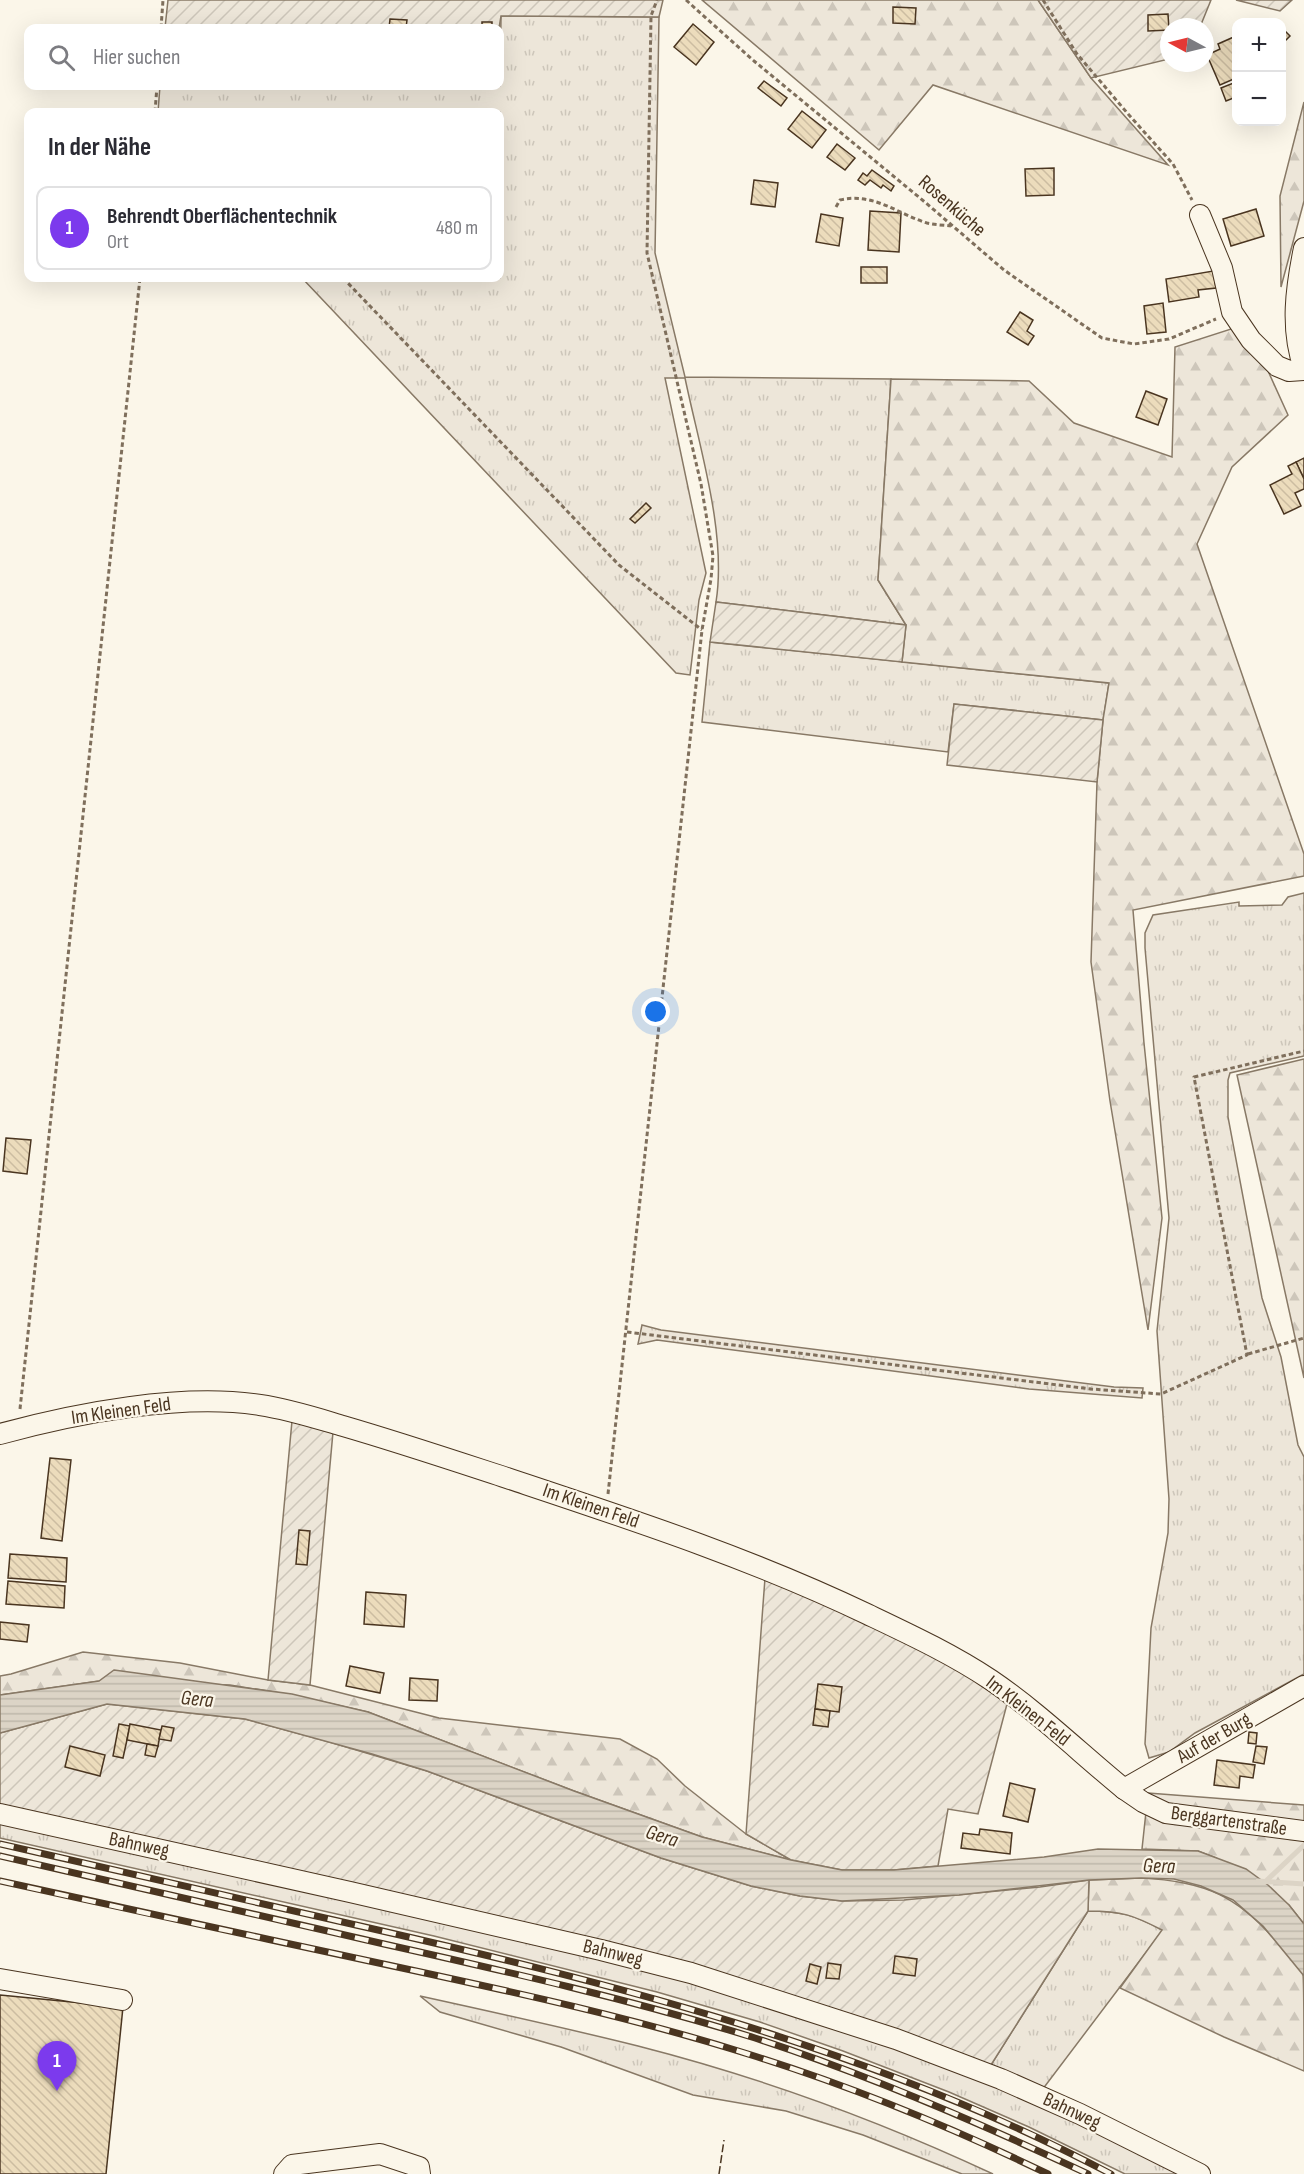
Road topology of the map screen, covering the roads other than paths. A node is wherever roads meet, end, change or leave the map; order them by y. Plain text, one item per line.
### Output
1 (1200, 215) road end
2 (1304, 248) edge
3 (1304, 369) edge
4 (9, 1431) edge
5 (1304, 1686) edge
6 (1124, 1789) junction
7 (0, 1814) edge
8 (1304, 1831) edge
9 (0, 1979) edge
10 (122, 2000) dead end
11 (284, 2174) edge
12 (420, 2174) edge
13 (1200, 2174) edge

1 - 3 street
2 - 3 street
4 - 6 street, Im Kleinen Feld
5 - 6 street, Auf der Burg
6 - 8 street, Berggartenstraße
7 - 13 street, Bahnweg
9 - 10 street
11 - 12 street

